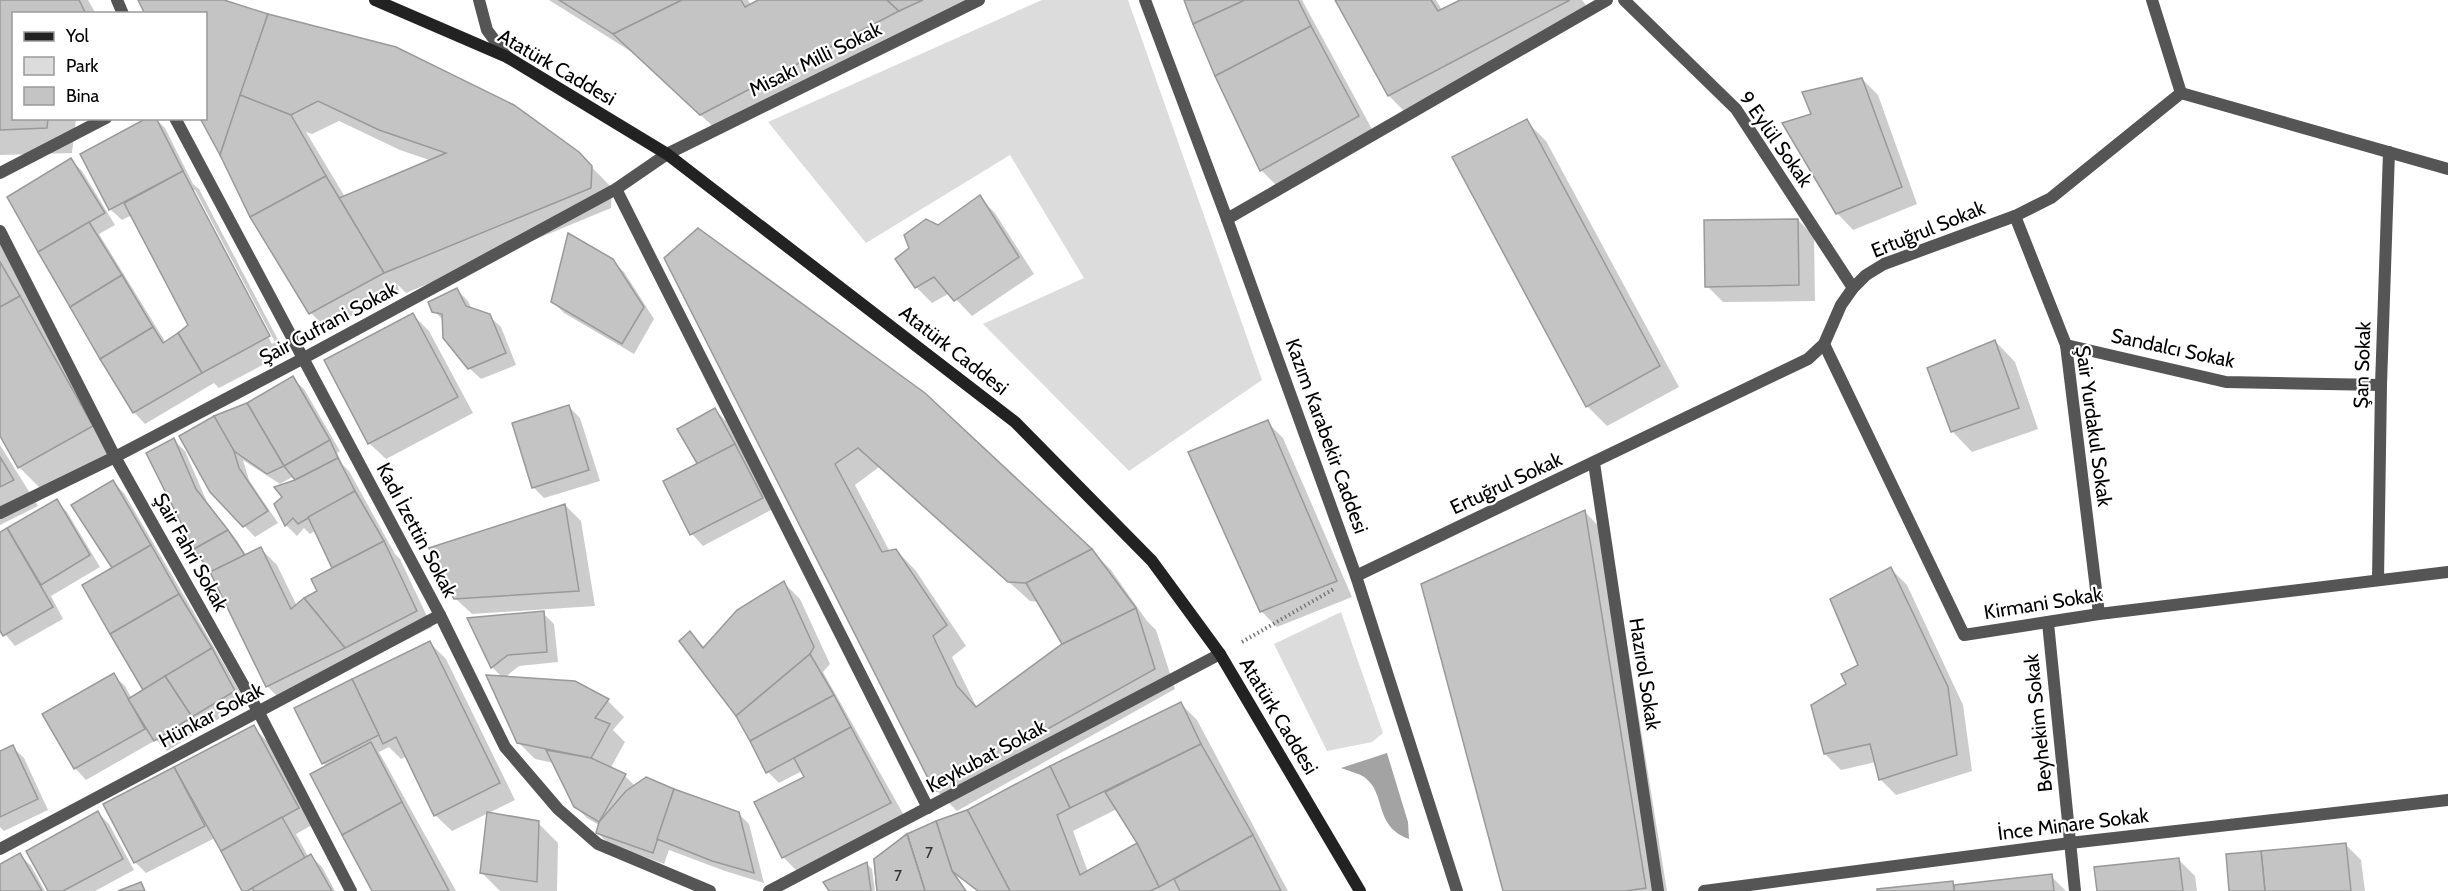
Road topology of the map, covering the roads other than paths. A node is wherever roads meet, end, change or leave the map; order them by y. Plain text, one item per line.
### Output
1 (375, 0) edge
2 (479, 0) edge
3 (979, 0) edge
4 (1145, 0) edge
5 (1607, 0) edge
6 (1624, 0) edge
7 (2152, 0) edge
8 (507, 57) junction
9 (2181, 93) junction
10 (102, 120) edge
11 (176, 120) edge
12 (2389, 152) junction
13 (667, 154) junction
14 (2448, 168) edge
15 (0, 173) edge
16 (616, 189) junction
17 (2015, 216) junction
18 (1227, 219) junction
19 (0, 231) edge
20 (1853, 288) junction
21 (1824, 344) junction
22 (2066, 345) junction
23 (302, 359) junction
24 (2381, 385) junction
25 (115, 457) junction
26 (1594, 462) junction
27 (0, 513) edge
28 (2448, 572) edge
29 (1356, 576) junction
30 (2378, 580) junction
31 (2098, 614) junction
32 (440, 615) junction
33 (2048, 624) junction
34 (1220, 654) junction
35 (258, 711) junction
36 (2448, 800) edge
37 (928, 808) junction
38 (2070, 843) junction
39 (0, 849) edge
40 (704, 889) edge
41 (351, 891) edge
42 (768, 891) edge
43 (1360, 891) edge
44 (1457, 891) edge
45 (1658, 891) edge
46 (1704, 891) edge
47 (2075, 891) edge

1 - 8 main road, Atatürk Caddesi
2 - 8 street
3 - 13 street, Misakı Milli Sokak
4 - 18 street, Kazım Karabekir Caddesi
5 - 18 street
6 - 20 street, 9 Eylül Sokak
7 - 9 street
8 - 13 main road, Atatürk Caddesi
9 - 12 street
9 - 17 street, Ertuğrul Sokak
10 - 15 street
11 - 23 street, Kadı İzettin Sokak
12 - 14 street
12 - 24 street, Şan Sokak
13 - 16 street, Şair Gufrani Sokak
13 - 34 main road, Atatürk Caddesi
16 - 23 street, Şair Gufrani Sokak
16 - 37 street
17 - 20 street, Ertuğrul Sokak
17 - 22 street, Şair Yurdakul Sokak
18 - 29 street, Kazım Karabekir Caddesi
19 - 25 street, Şair Fahri Sokak
20 - 21 street, Ertuğrul Sokak
21 - 26 street, Ertuğrul Sokak
21 - 33 street, Kirmani Sokak
22 - 24 street, Sandalcı Sokak
22 - 31 street, Şair Yurdakul Sokak
23 - 25 street, Şair Gufrani Sokak
23 - 32 street, Kadı İzettin Sokak
24 - 30 street, Şan Sokak
25 - 27 street, Şair Gufrani Sokak
25 - 35 street, Şair Fahri Sokak
26 - 29 street, Ertuğrul Sokak
26 - 45 street, Hazırol Sokak
28 - 30 street, Kirmani Sokak
29 - 44 street, Kazım Karabekir Caddesi
30 - 31 street, Kirmani Sokak
31 - 33 street, Kirmani Sokak
32 - 35 street, Hünkar Sokak
32 - 40 street, Kadı İzettin Sokak
33 - 38 street, Beyhekim Sokak
34 - 37 street, Keykubat Sokak
34 - 43 main road, Atatürk Caddesi
35 - 39 street, Hünkar Sokak
35 - 41 street, Şair Fahri Sokak
36 - 38 street, İnce Minare Sokak
37 - 42 street, Keykubat Sokak
38 - 46 street, İnce Minare Sokak
38 - 47 street, Beyhekim Sokak

